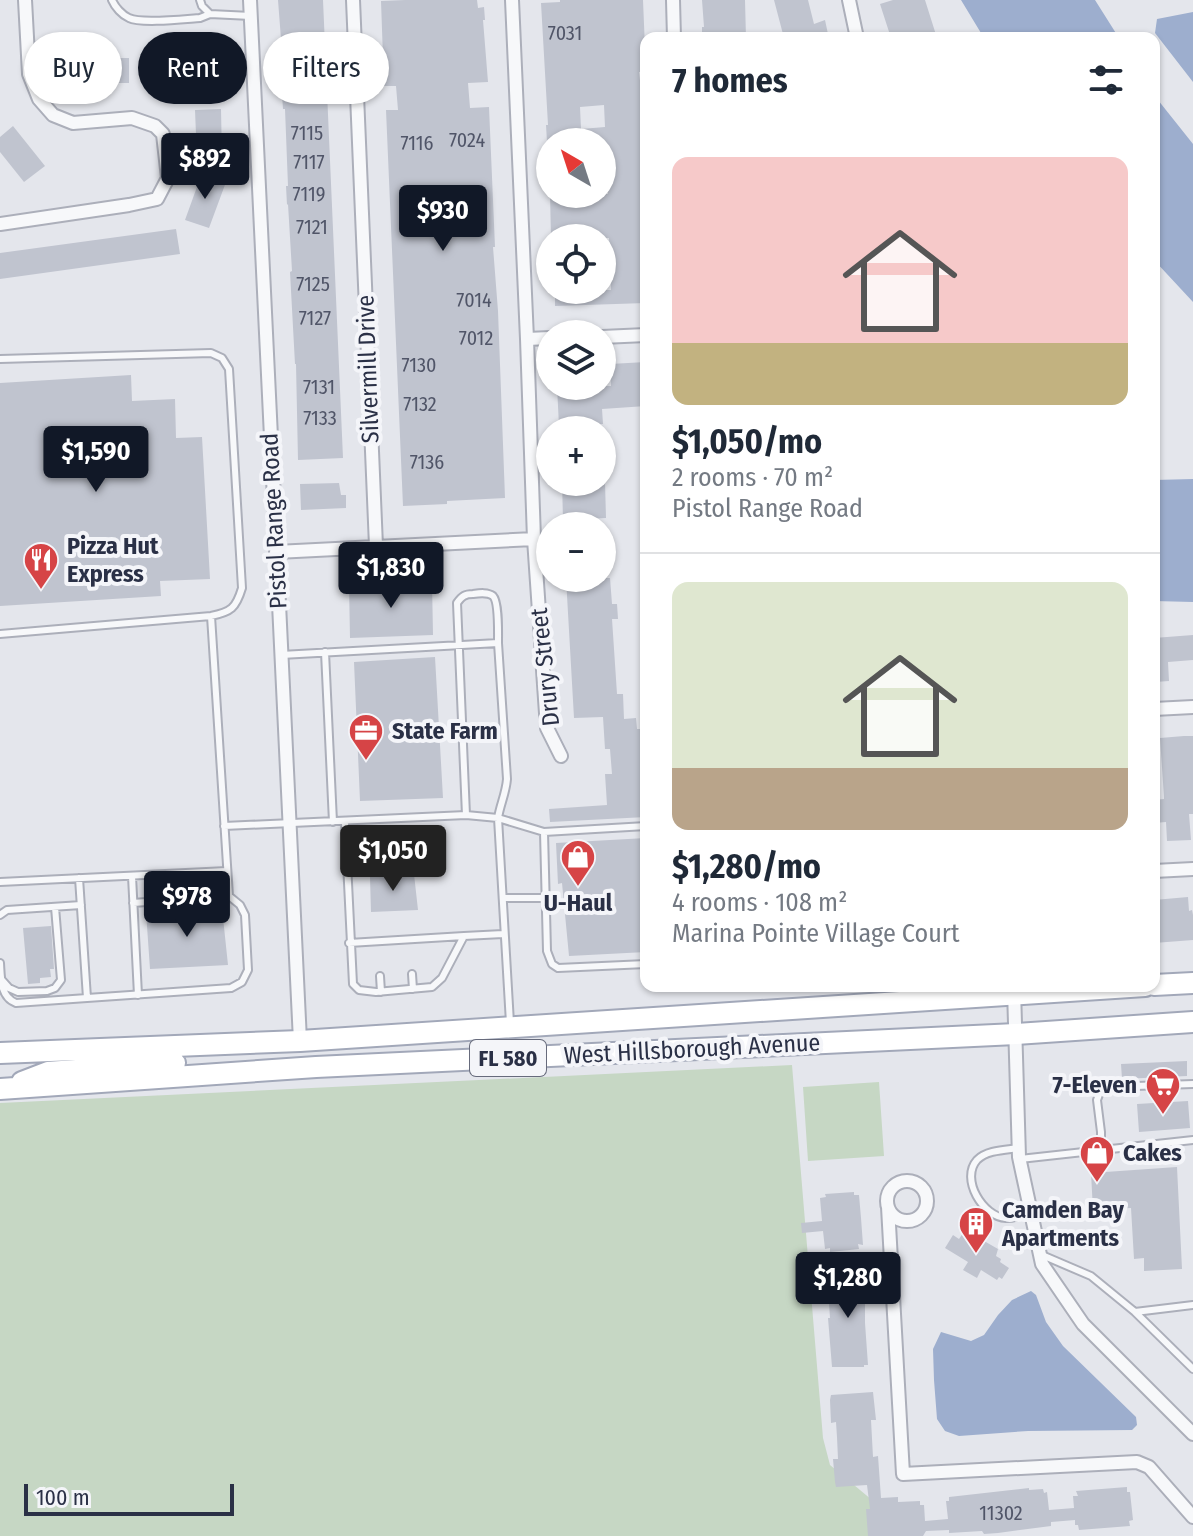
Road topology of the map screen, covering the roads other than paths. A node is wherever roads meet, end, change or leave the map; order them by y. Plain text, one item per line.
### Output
1 (25, 0) edge
2 (112, 0) edge
3 (200, 0) edge
4 (250, 0) edge
5 (353, 0) edge
6 (512, 0) edge
7 (673, 0) edge
8 (849, 0) edge
9 (210, 14) junction
10 (251, 16) junction
11 (674, 32) edge
12 (856, 32) edge
13 (0, 224) edge
14 (640, 335) edge
15 (616, 336) edge
16 (527, 339) junction
17 (536, 339) edge
18 (0, 359) edge
19 (534, 539) junction
20 (376, 546) junction
21 (276, 552) junction
22 (211, 616) junction
23 (0, 634) edge
24 (498, 643) junction
25 (459, 645) junction
26 (325, 652) junction
27 (281, 655) junction
28 (1193, 707) edge
29 (1160, 709) edge
30 (561, 756) dead end
31 (466, 815) junction
32 (498, 818) junction
33 (333, 822) junction
34 (345, 822) junction
35 (289, 824) junction
36 (224, 826) junction
37 (640, 826) edge
38 (544, 832) junction
39 (1193, 869) edge
40 (227, 871) junction
41 (1160, 871) edge
42 (132, 876) junction
43 (79, 878) junction
44 (0, 882) edge
45 (229, 896) junction
46 (503, 898) junction
47 (546, 898) junction
48 (133, 903) junction
49 (81, 905) junction
50 (55, 907) junction
51 (0, 915) edge
52 (503, 934) junction
53 (464, 936) junction
54 (409, 940) junction
55 (378, 942) junction
56 (349, 943) junction
57 (409, 948) dead end
58 (379, 950) dead end
59 (0, 963) edge
60 (640, 964) edge
61 (412, 974) dead end
62 (380, 976) dead end
63 (1, 979) edge
64 (1193, 983) edge
65 (1160, 985) edge
66 (413, 989) junction
67 (381, 992) junction
68 (989, 992) edge
69 (1015, 992) edge
70 (138, 995) junction
71 (87, 998) junction
72 (599, 1022) junction
73 (1193, 1022) edge
74 (510, 1028) junction
75 (1016, 1034) junction
76 (300, 1041) junction
77 (0, 1053) edge
78 (316, 1067) junction
79 (1193, 1084) edge
80 (2, 1089) edge
81 (1193, 1140) edge
82 (1101, 1149) junction
83 (1019, 1154) junction
84 (888, 1207) dead end
85 (1031, 1213) junction
86 (1040, 1253) junction
87 (1193, 1305) edge
88 (1135, 1312) junction
89 (1193, 1369) edge
90 (1193, 1434) edge
91 (1193, 1517) edge

1 - 13 street
2 - 9 lane
3 - 9 lane
4 - 10 street, Pistol Range Road
5 - 20 street, Silvermill Drive
6 - 16 street, Drury Street
7 - 11 street
8 - 12 street
9 - 10 lane
10 - 21 street, Pistol Range Road
14 - 15 street
16 - 17 street
16 - 19 street, Drury Street
18 - 22 lane
19 - 20 street
19 - 30 street, Drury Street
20 - 21 street
21 - 27 street, Pistol Range Road
22 - 23 lane
22 - 36 lane
24 - 25 lane
24 - 25 lane
24 - 32 lane
25 - 26 lane
25 - 31 lane
26 - 27 lane
26 - 33 lane
27 - 35 street, Pistol Range Road
28 - 29 street
31 - 32 lane
31 - 34 lane
32 - 38 lane
32 - 46 lane
33 - 34 lane
33 - 35 lane
34 - 56 lane
35 - 36 lane
35 - 76 street, Pistol Range Road
36 - 40 lane
37 - 38 lane
38 - 47 lane
39 - 41 street
40 - 42 lane
40 - 45 lane
42 - 43 lane
42 - 48 lane
43 - 44 lane
43 - 49 lane
45 - 48 lane
45 - 70 lane
46 - 47 lane
46 - 52 lane
47 - 60 lane
48 - 70 lane
49 - 50 lane
49 - 71 lane
50 - 51 lane
50 - 63 lane
52 - 53 lane
52 - 74 lane
53 - 54 lane
53 - 66 lane
54 - 55 lane
54 - 57 lane
55 - 56 lane
55 - 58 lane
56 - 67 lane
59 - 63 lane
61 - 66 lane
62 - 67 lane
63 - 71 lane
64 - 65 main road
66 - 67 lane
68 - 72 main road, West Hillsborough Avenue / FL 580
69 - 75 street
70 - 71 lane
72 - 74 main road, West Hillsborough Avenue / FL 580
72 - 78 main road
73 - 75 main road, West Hillsborough Avenue / FL 580
74 - 76 main road, West Hillsborough Avenue / FL 580
75 - 78 main road, West Hillsborough Avenue / FL 580
75 - 83 street
76 - 77 main road, West Hillsborough Avenue / FL 580
76 - 80 main road
78 - 80 main road, West Hillsborough Avenue / FL 580
79 - 82 lane
81 - 82 lane
82 - 83 lane
83 - 85 street
83 - 85 lane
84 - 91 street
85 - 86 street
86 - 88 lane
86 - 90 street
87 - 88 lane
88 - 89 lane

